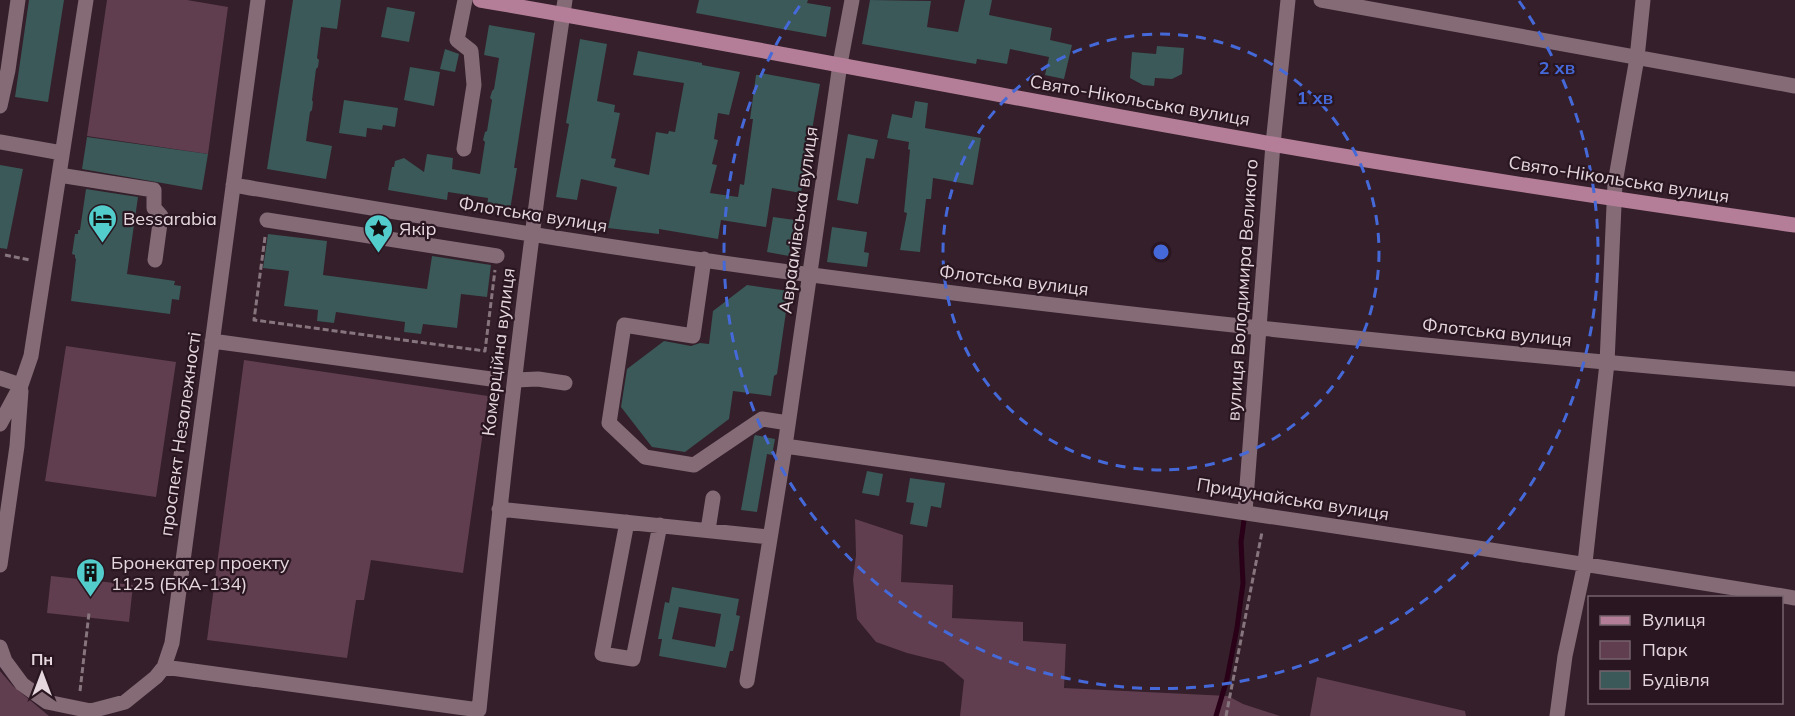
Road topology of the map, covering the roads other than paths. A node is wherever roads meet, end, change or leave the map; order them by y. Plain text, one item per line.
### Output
1 (18, 0) edge
2 (86, 0) edge
3 (258, 0) edge
4 (465, 0) edge
5 (480, 0) edge
6 (852, 0) edge
7 (1288, 0) edge
8 (1321, 0) edge
9 (1643, 0) edge
10 (563, 7) edge
11 (1637, 58) junction
12 (840, 64) junction
13 (4, 69) edge
14 (1795, 86) edge
15 (0, 106) edge
16 (0, 142) edge
17 (1273, 144) junction
18 (464, 149) dead end
19 (62, 153) junction
20 (59, 175) junction
21 (233, 185) junction
22 (1614, 199) junction
23 (267, 220) road end
24 (1795, 225) edge
25 (532, 234) junction
26 (497, 256) road end
27 (704, 259) junction
28 (155, 260) dead end
29 (810, 275) junction
30 (1258, 328) junction
31 (212, 341) junction
32 (1607, 363) junction
33 (0, 378) edge
34 (491, 379) dead end
35 (1795, 379) edge
36 (515, 380) junction
37 (565, 383) dead end
38 (21, 385) junction
39 (788, 423) junction
40 (0, 424) edge
41 (785, 446) junction
42 (713, 498) dead end
43 (499, 509) junction
44 (1245, 512) junction
45 (627, 522) junction
46 (660, 525) junction
47 (708, 530) junction
48 (769, 537) junction
49 (1585, 563) junction
50 (0, 565) edge
51 (1795, 598) edge
52 (0, 647) edge
53 (164, 667) junction
54 (747, 681) dead end
55 (87, 712) edge
56 (1557, 716) edge

1 - 13 street
2 - 19 street
3 - 21 street, проспект Незалежності
4 - 18 street
5 - 10 main road, Свято-Нікольська вулиця
6 - 12 street, Авраамівська вулиця
7 - 17 street, вулиця Володимира Великого
8 - 11 street
9 - 11 street
10 - 12 main road, Свято-Нікольська вулиця
10 - 25 street, Комерційна вулиця
11 - 14 street
11 - 22 street
12 - 17 main road, Свято-Нікольська вулиця
12 - 29 street, Авраамівська вулиця
13 - 15 street
16 - 19 street
17 - 22 main road, Свято-Нікольська вулиця
17 - 30 street, вулиця Володимира Великого
19 - 20 street
20 - 28 street
20 - 38 street
21 - 25 street, Флотська вулиця
21 - 31 street, проспект Незалежності
22 - 24 main road, Свято-Нікольська вулиця
22 - 32 street
23 - 26 street
25 - 27 street, Флотська вулиця
25 - 36 street, Комерційна вулиця
27 - 29 street, Флотська вулиця
27 - 39 street
29 - 30 street, Флотська вулиця
29 - 39 street, Авраамівська вулиця
30 - 32 street, Флотська вулиця
30 - 44 street, вулиця Володимира Великого
31 - 34 street
31 - 53 street, проспект Незалежності
32 - 35 street, Флотська вулиця
32 - 49 street
33 - 38 street
36 - 37 street
36 - 43 street, Комерційна вулиця
38 - 40 street
38 - 50 street
39 - 41 street, Авраамівська вулиця
41 - 44 street, Придунайська вулиця
41 - 48 street, Авраамівська вулиця
42 - 47 street
43 - 45 street
43 - 53 street, Комерційна вулиця
44 - 49 street, Придунайська вулиця
45 - 46 street
45 - 46 street
46 - 47 street
47 - 48 street
48 - 54 street, Авраамівська вулиця
49 - 51 street, Придунайська вулиця
49 - 56 street
52 - 55 street, проспект Незалежності
53 - 55 street, проспект Незалежності

